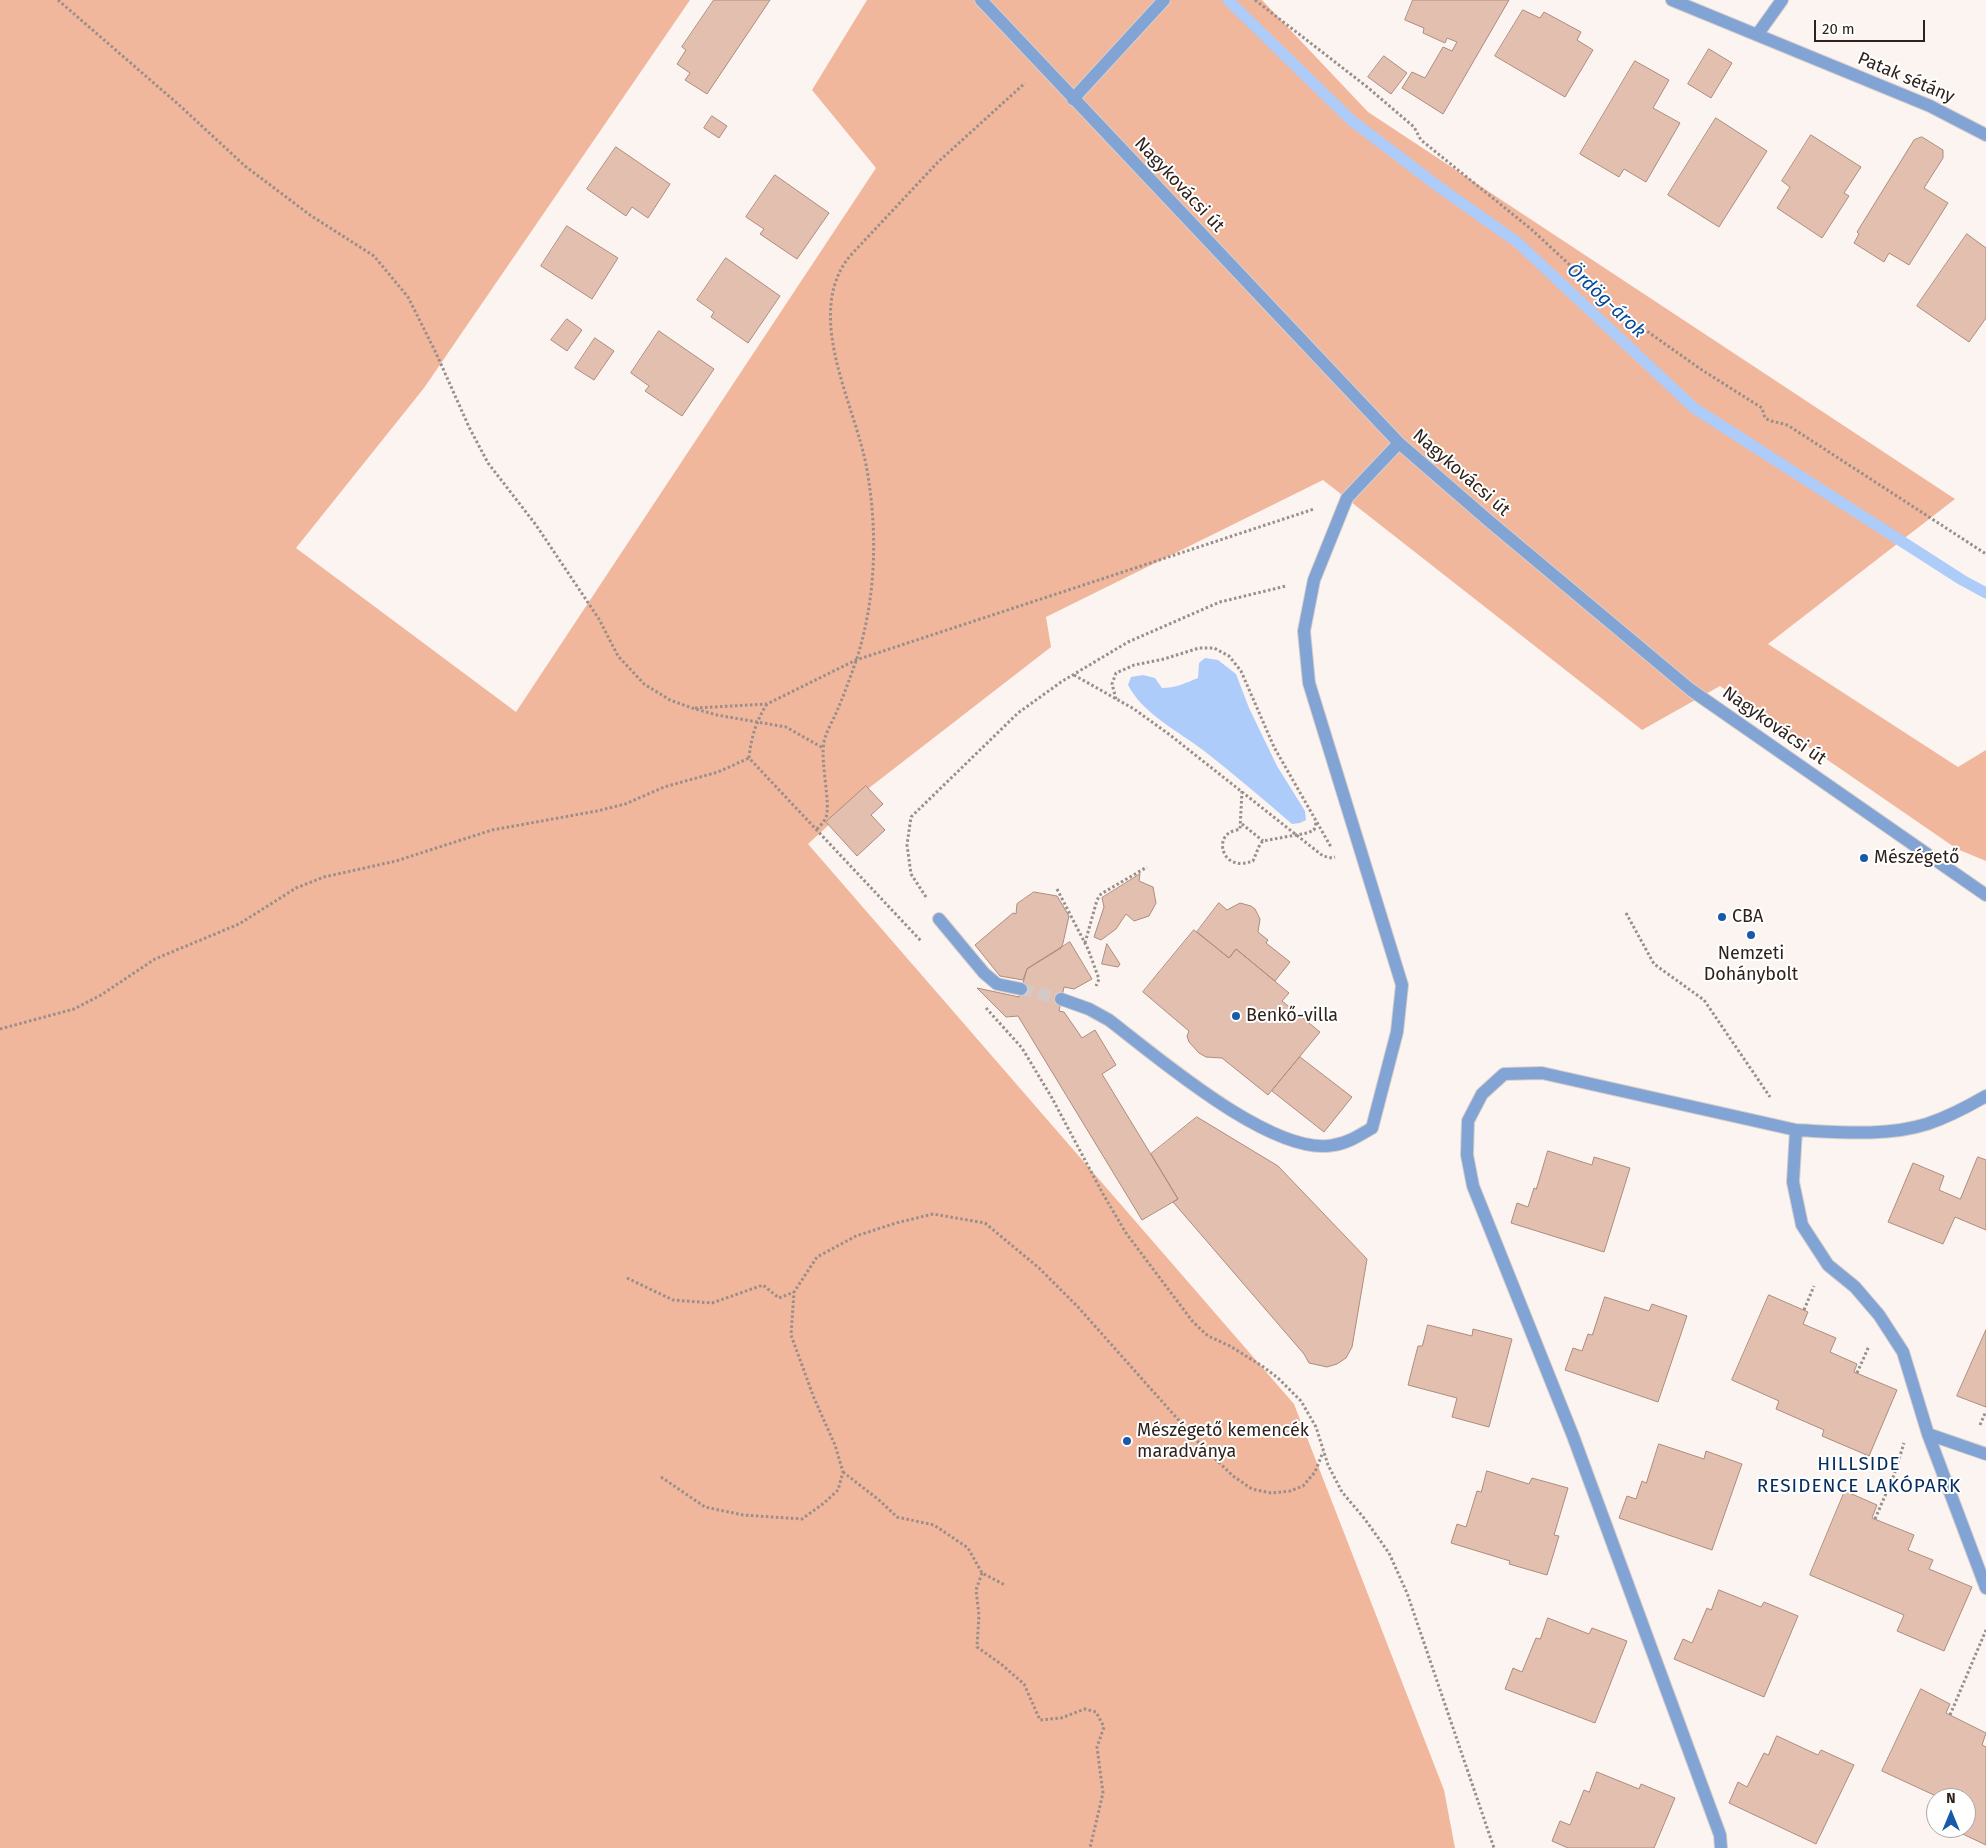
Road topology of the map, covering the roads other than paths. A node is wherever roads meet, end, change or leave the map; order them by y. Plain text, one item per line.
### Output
1 (981, 0) edge
2 (1164, 0) edge
3 (1672, 0) edge
4 (1782, 0) edge
5 (1757, 35) junction
6 (1073, 99) junction
7 (1986, 135) edge
8 (1400, 444) junction
9 (1986, 896) edge
10 (939, 919) road end
11 (1021, 989) tunnel mouth
12 (1061, 999) tunnel mouth
13 (1986, 1096) edge
14 (1791, 1129) junction
15 (1928, 1434) junction
16 (1986, 1454) edge
17 (1986, 1588) edge
18 (1720, 1842) edge
19 (1728, 1848) edge

1 - 6 street, Nagykovácsi út
2 - 6 street
3 - 5 street, Patak sétány
4 - 5 street
5 - 7 street, Patak sétány
6 - 8 street, Nagykovácsi út
8 - 9 street, Nagykovácsi út
8 - 12 street
10 - 11 street
13 - 14 street
14 - 15 street
14 - 18 street
15 - 16 street
15 - 17 street
18 - 19 street

